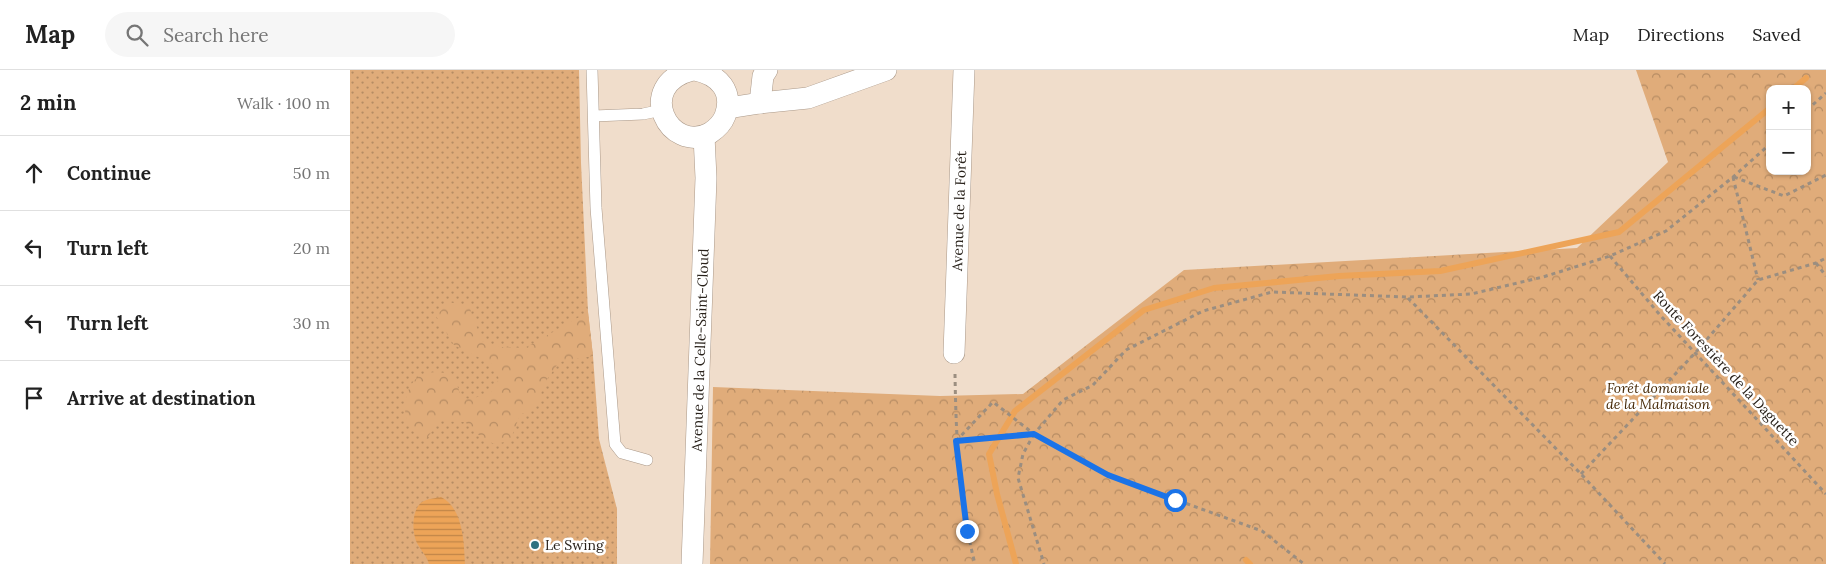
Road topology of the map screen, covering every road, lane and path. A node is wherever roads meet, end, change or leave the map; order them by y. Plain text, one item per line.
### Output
1 (592, 70) edge
2 (767, 70) edge
3 (886, 70) edge
4 (964, 70) edge
5 (701, 71) edge
6 (1826, 93) edge
7 (760, 103) junction
8 (1811, 106) edge
9 (728, 108) junction
10 (662, 110) junction
11 (594, 116) junction
12 (704, 136) junction
13 (1766, 148) edge
14 (1826, 175) edge
15 (1733, 177) junction
16 (1610, 256) junction
17 (1826, 258) edge
18 (1816, 263) junction
19 (1826, 276) edge
20 (1758, 280) junction
21 (1408, 297) junction
22 (1696, 352) junction
23 (954, 353) joint
24 (1034, 434) junction
25 (956, 441) junction
26 (647, 460) dead end
27 (1581, 474) junction
28 (1826, 494) edge
29 (692, 564) edge
30 (975, 564) edge
31 (1044, 564) edge
32 (1304, 564) edge
33 (1665, 564) edge

1 - 11 lane
2 - 7 street
3 - 7 street
4 - 23 street, Avenue de la Forêt
5 - 9 street
5 - 10 street
6 - 8 path
7 - 9 street
9 - 12 street
10 - 11 lane
10 - 12 street
11 - 26 lane
12 - 29 street, Avenue de la Celle-Saint-Cloud
13 - 15 path
14 - 15 path
15 - 16 path
15 - 20 path
16 - 21 path
16 - 22 path, Route Forestière de la Daguette
17 - 18 path
18 - 19 path
18 - 20 path
20 - 22 path
21 - 24 path
21 - 27 path
22 - 27 path
22 - 28 path, Route Forestière de la Daguette
23 - 25 path
24 - 25 path
24 - 25 path
24 - 31 path
24 - 32 path
25 - 30 path
27 - 33 path

